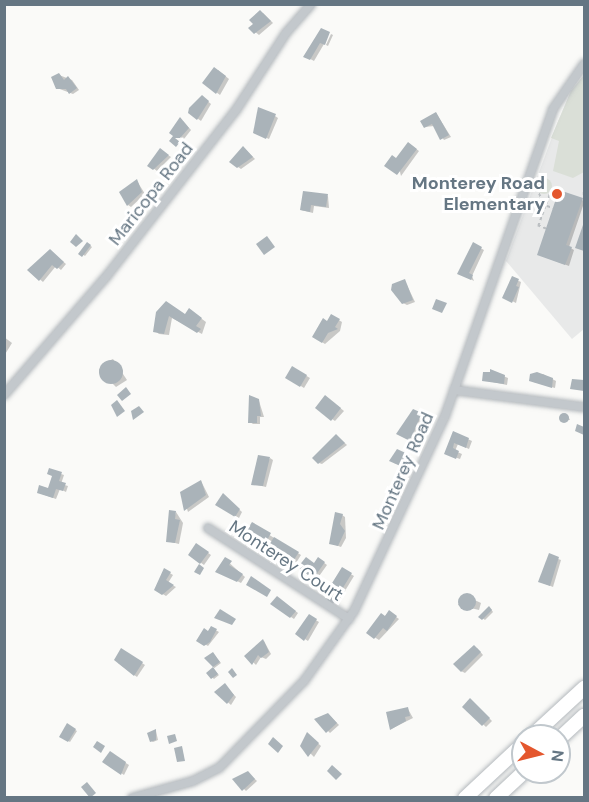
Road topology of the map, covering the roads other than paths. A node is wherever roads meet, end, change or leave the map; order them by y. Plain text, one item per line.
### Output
1 (311, 4) edge
2 (585, 64) edge
3 (454, 390) junction
4 (4, 395) edge
5 (585, 407) edge
6 (208, 528) dead end
7 (349, 619) junction
8 (585, 688) edge
9 (585, 716) edge
10 (545, 724) edge
11 (571, 728) edge
12 (511, 755) edge
13 (490, 775) junction
14 (511, 784) edge
15 (132, 798) edge
16 (458, 798) edge
17 (465, 798) edge
18 (496, 798) edge

1 - 4 street, Maricopa Road
2 - 3 street, Monterey Road
3 - 5 street
3 - 7 street, Monterey Road
6 - 7 street, Monterey Court
7 - 15 street, Monterey Road
8 - 10 highway
9 - 11 highway
12 - 13 highway
13 - 16 highway
13 - 17 highway
14 - 18 highway

